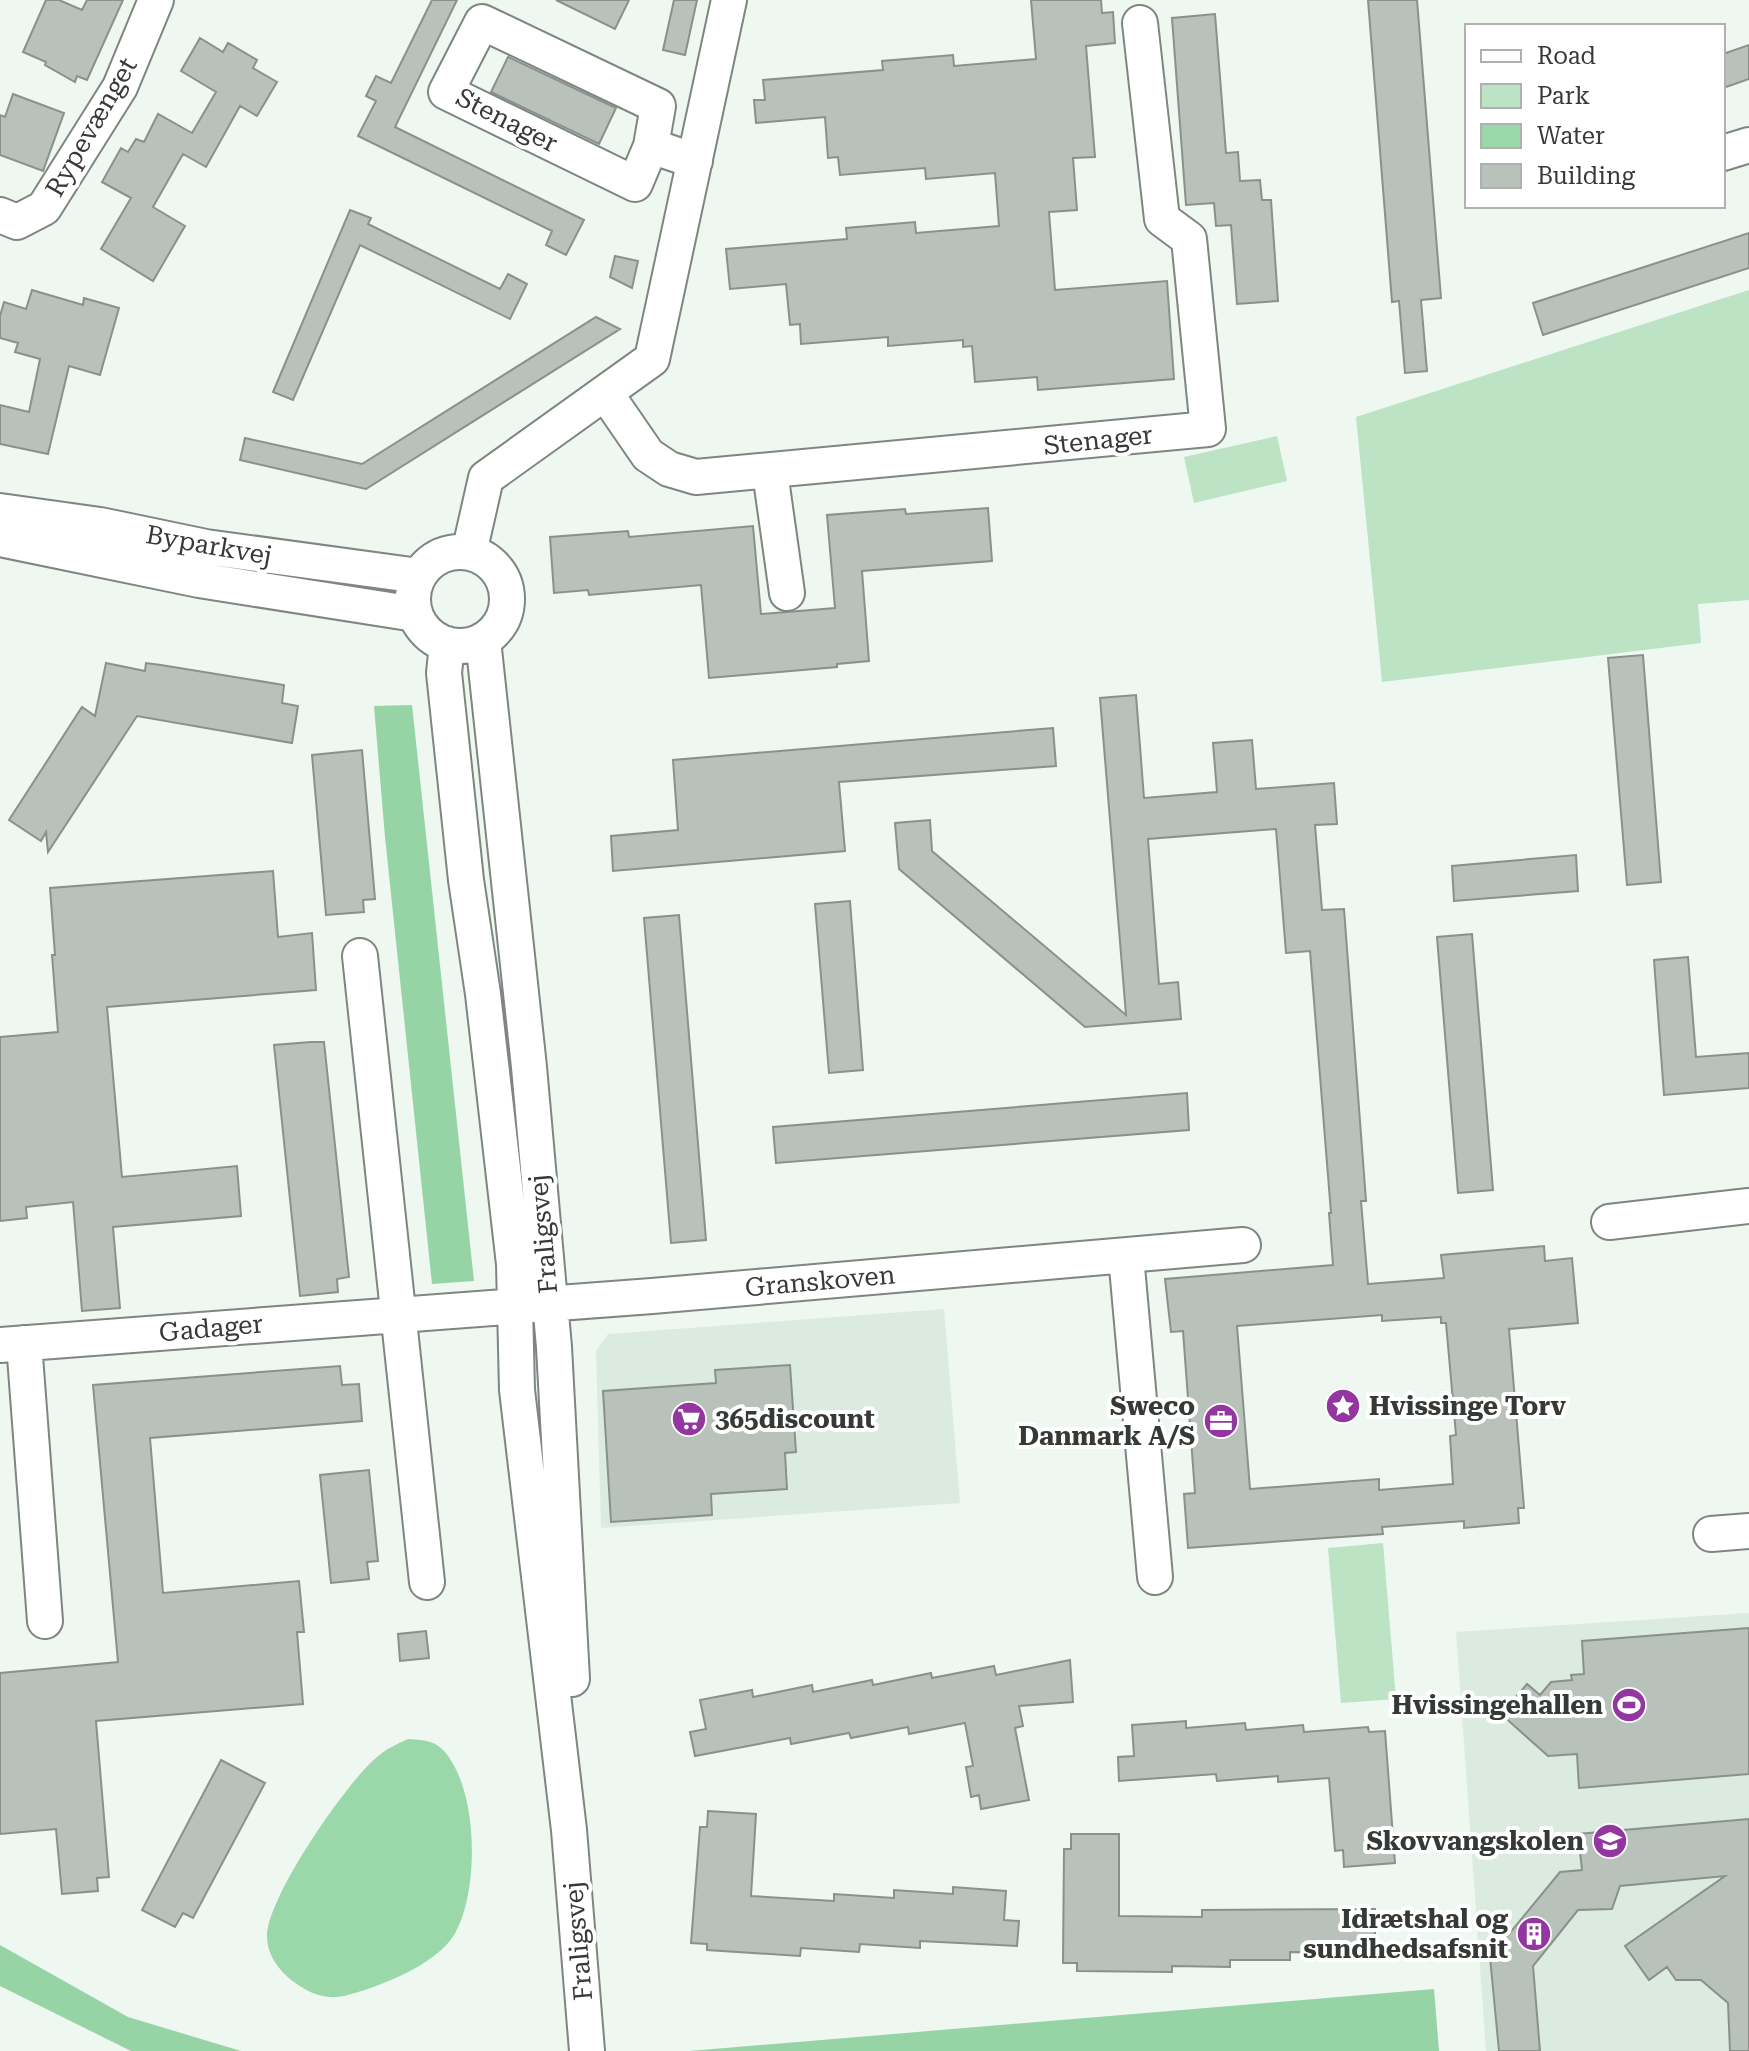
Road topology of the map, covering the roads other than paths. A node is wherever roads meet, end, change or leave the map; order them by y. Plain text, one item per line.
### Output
1 (156, 0) edge
2 (729, 0) edge
3 (1140, 23) dead end
4 (1749, 145) edge
5 (651, 146) junction
6 (1725, 152) edge
7 (695, 161) junction
8 (0, 215) edge
9 (606, 394) junction
10 (770, 472) junction
11 (0, 511) edge
12 (0, 539) edge
13 (469, 553) junction
14 (419, 576) junction
15 (787, 593) dead end
16 (415, 614) junction
17 (483, 640) junction
18 (447, 644) junction
19 (360, 956) dead end
20 (1749, 1206) edge
21 (1609, 1222) dead end
22 (1243, 1245) dead end
23 (1126, 1256) junction
24 (549, 1302) junction
25 (513, 1304) junction
26 (398, 1313) junction
27 (12, 1344) edge
28 (1749, 1531) edge
29 (1711, 1534) dead end
30 (1155, 1577) dead end
31 (427, 1582) dead end
32 (45, 1621) dead end
33 (569, 1830) junction
34 (587, 2051) edge

1 - 8 street, Rypevænget
2 - 7 street
3 - 10 street, Stenager
4 - 6 street
5 - 5 street, Stenager
5 - 7 street
7 - 9 street
9 - 10 street, Stenager
9 - 13 street
10 - 15 street
11 - 14 street, Byparkvej
12 - 16 street, Byparkvej
13 - 14 street
13 - 17 street
14 - 16 street
16 - 18 street
17 - 18 street
17 - 24 street, Fraligsvej
18 - 25 street, Fraligsvej
19 - 26 street
20 - 21 street
22 - 23 street, Granskoven
23 - 24 street, Granskoven
23 - 30 street
24 - 25 street, Granskoven
24 - 33 street, Fraligsvej
25 - 26 street, Gadager
25 - 33 street, Fraligsvej
26 - 27 street, Gadager
26 - 31 street
27 - 32 street, Gadager
28 - 29 street
33 - 34 street, Fraligsvej

